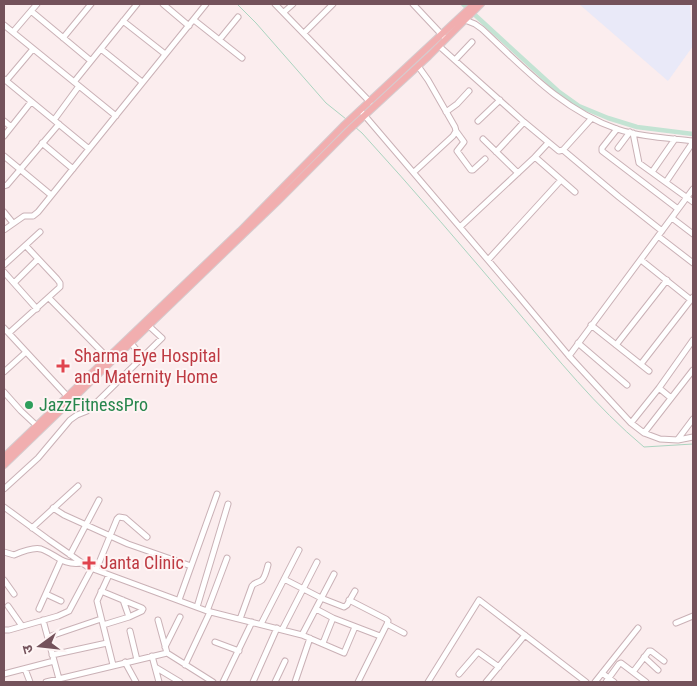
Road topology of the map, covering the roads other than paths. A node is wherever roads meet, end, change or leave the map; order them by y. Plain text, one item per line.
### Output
1 (37, 4) edge
2 (91, 4) edge
3 (137, 4) edge
4 (163, 4) edge
5 (206, 4) edge
6 (275, 4) edge
7 (293, 4) edge
8 (332, 4) edge
9 (412, 4) edge
10 (477, 5) edge
11 (31, 11) junction
12 (284, 12) junction
13 (238, 17) dead end
14 (466, 17) junction
15 (194, 20) junction
16 (123, 22) junction
17 (4, 24) edge
18 (189, 26) junction
19 (13, 32) junction
20 (304, 33) junction
21 (444, 36) junction
22 (63, 38) junction
23 (220, 39) junction
24 (472, 42) dead end
25 (440, 46) junction
26 (33, 49) junction
27 (101, 49) junction
28 (165, 54) junction
29 (242, 58) dead end
30 (455, 60) junction
31 (91, 61) junction
32 (418, 66) junction
33 (5, 80) edge
34 (74, 82) junction
35 (142, 82) junction
36 (79, 86) junction
37 (469, 90) dead end
38 (500, 100) junction
39 (32, 102) junction
40 (372, 104) junction
41 (446, 112) junction
42 (362, 113) junction
43 (116, 116) junction
44 (591, 118) junction
45 (4, 121) edge
46 (478, 121) dead end
47 (57, 122) junction
48 (524, 122) junction
49 (11, 127) junction
50 (347, 127) junction
51 (617, 129) junction
52 (456, 131) junction
53 (631, 132) junction
54 (4, 136) edge
55 (675, 139) junction
56 (483, 140) dead end
57 (693, 141) edge
58 (42, 143) junction
59 (548, 143) junction
60 (618, 148) dead end
61 (89, 149) junction
62 (563, 150) junction
63 (496, 152) junction
64 (4, 156) edge
65 (535, 157) junction
66 (485, 159) dead end
67 (20, 169) junction
68 (73, 169) junction
69 (414, 172) junction
70 (652, 172) junction
71 (518, 173) junction
72 (561, 180) junction
73 (666, 182) junction
74 (4, 186) edge
75 (693, 189) edge
76 (574, 192) dead end
77 (52, 195) junction
78 (686, 197) junction
79 (693, 202) edge
80 (678, 209) junction
81 (4, 212) edge
82 (672, 218) junction
83 (13, 223) junction
84 (460, 227) junction
85 (4, 230) edge
86 (662, 231) junction
87 (40, 232) dead end
88 (693, 234) edge
89 (658, 236) junction
90 (26, 246) junction
91 (38, 259) junction
92 (488, 260) junction
93 (641, 260) junction
94 (693, 263) edge
95 (4, 265) edge
96 (4, 272) edge
97 (667, 280) junction
98 (14, 283) junction
99 (49, 298) junction
100 (692, 298) edge
101 (36, 309) junction
102 (591, 325) junction
103 (149, 326) junction
104 (4, 328) edge
105 (8, 333) junction
106 (693, 340) edge
107 (131, 343) junction
108 (578, 343) junction
109 (616, 344) junction
110 (26, 352) junction
111 (569, 356) junction
112 (142, 357) junction
113 (110, 360) junction
114 (641, 364) junction
115 (693, 370) edge
116 (649, 371) dead end
117 (4, 372) edge
118 (627, 385) dead end
119 (659, 388) junction
120 (4, 392) edge
121 (68, 397) junction
122 (671, 398) junction
123 (693, 419) edge
124 (631, 423) junction
125 (37, 426) junction
126 (644, 433) junction
127 (693, 437) edge
128 (678, 440) junction
129 (4, 458) edge
130 (4, 465) edge
131 (78, 486) dead end
132 (4, 489) edge
133 (217, 494) dead end
134 (99, 500) dead end
135 (228, 504) dead end
136 (4, 507) edge
137 (53, 508) junction
138 (86, 525) junction
139 (32, 528) junction
140 (110, 536) junction
141 (147, 537) dead end
142 (299, 550) dead end
143 (4, 552) edge
144 (70, 555) junction
145 (227, 558) dead end
146 (62, 560) junction
147 (82, 562) junction
148 (317, 562) dead end
149 (268, 565) dead end
150 (191, 566) junction
151 (94, 569) junction
152 (108, 574) junction
153 (334, 574) dead end
154 (284, 580) junction
155 (4, 582) edge
156 (303, 589) junction
157 (101, 591) junction
158 (355, 591) dead end
159 (14, 594) dead end
160 (46, 594) junction
161 (321, 598) junction
162 (123, 600) junction
163 (179, 600) junction
164 (349, 600) junction
165 (61, 602) dead end
166 (8, 606) dead end
167 (197, 607) junction
168 (39, 609) dead end
169 (316, 609) junction
170 (209, 611) junction
171 (693, 616) edge
172 (129, 617) junction
173 (180, 617) dead end
174 (333, 618) junction
175 (240, 619) junction
176 (43, 620) junction
177 (158, 620) dead end
178 (102, 622) junction
179 (252, 622) junction
180 (676, 623) dead end
181 (261, 624) junction
182 (387, 624) junction
183 (22, 626) junction
184 (356, 627) junction
185 (638, 628) dead end
186 (279, 629) junction
187 (4, 630) edge
188 (130, 631) dead end
189 (404, 633) dead end
190 (302, 635) junction
191 (525, 635) junction
192 (380, 636) junction
193 (48, 637) junction
194 (310, 638) junction
195 (108, 642) junction
196 (215, 642) dead end
197 (323, 643) junction
198 (165, 647) junction
199 (239, 651) junction
200 (167, 653) junction
201 (152, 656) junction
202 (644, 657) junction
203 (53, 658) junction
204 (137, 660) junction
205 (285, 661) dead end
206 (664, 661) dead end
207 (126, 662) junction
208 (113, 665) junction
209 (185, 665) junction
210 (155, 667) junction
211 (499, 667) junction
212 (25, 669) junction
213 (658, 670) dead end
214 (633, 672) junction
215 (602, 673) junction
216 (4, 674) edge
217 (459, 674) dead end
218 (578, 676) junction
219 (59, 679) junction
220 (609, 681) edge
221 (30, 682) edge
222 (46, 682) edge
223 (136, 682) edge
224 (159, 682) edge
225 (180, 682) edge
226 (213, 682) edge
227 (223, 682) edge
228 (253, 682) edge
229 (275, 682) edge
230 (295, 682) edge
231 (358, 682) edge
232 (428, 682) edge
233 (486, 682) edge
234 (573, 682) edge
235 (586, 682) edge
236 (595, 682) edge
237 (646, 682) edge

1 - 11 street
2 - 22 street
3 - 16 street
4 - 18 street
5 - 15 street
6 - 12 street
7 - 12 street
8 - 20 street
9 - 21 street
10 - 14 main road
11 - 19 street
11 - 22 street
12 - 20 street
13 - 23 street
14 - 21 main road
14 - 44 street
15 - 18 street
15 - 23 street
16 - 27 street
16 - 28 street
17 - 19 street
18 - 28 street
19 - 26 street
20 - 40 street
21 - 25 main road
21 - 40 main road
22 - 31 street
23 - 29 street
24 - 30 street
25 - 30 street
25 - 32 main road
26 - 33 street
26 - 34 street
27 - 31 street
27 - 35 street
28 - 35 street
30 - 38 street
31 - 34 street
32 - 40 main road
32 - 41 street
33 - 39 street
34 - 36 street
35 - 43 street
36 - 43 street
36 - 47 street
37 - 41 street
38 - 46 street
38 - 48 street
39 - 47 street
39 - 49 street
40 - 42 main road
41 - 52 street
42 - 50 main road
42 - 69 street
43 - 61 street
44 - 51 street
44 - 62 street
45 - 49 street
47 - 58 street
47 - 61 street
48 - 59 street
48 - 63 street
49 - 54 street
50 - 103 main road
50 - 113 main road
51 - 53 street
51 - 80 street
52 - 66 street
52 - 69 street
53 - 55 street
53 - 60 street
53 - 70 street
55 - 57 street
55 - 70 street
56 - 63 street
57 - 73 street
58 - 67 street
58 - 68 street
59 - 62 street
59 - 65 street
61 - 68 street
62 - 86 street
63 - 71 street
64 - 67 street
65 - 71 street
65 - 72 street
67 - 74 street
67 - 77 street
68 - 77 street
69 - 84 street
70 - 73 street
71 - 84 street
72 - 76 street
72 - 92 street
73 - 78 street
75 - 78 street
77 - 83 street
78 - 79 street
78 - 80 street
80 - 82 street
81 - 83 street
82 - 86 street
82 - 88 street
83 - 85 street
84 - 92 street
86 - 89 street
87 - 90 street
89 - 93 street
89 - 94 street
90 - 91 street
90 - 95 street
91 - 98 street
91 - 99 street
92 - 111 street
93 - 97 street
93 - 102 street
96 - 98 street
97 - 100 street
97 - 109 street
98 - 101 street
99 - 101 street
99 - 113 street
100 - 114 street
101 - 105 street
102 - 108 street
102 - 109 street
103 - 107 main road
103 - 112 street
104 - 105 street
105 - 110 street
106 - 119 street
107 - 112 street
107 - 113 main road
108 - 111 street
108 - 118 street
109 - 114 street
110 - 117 street
110 - 121 street
111 - 124 street
112 - 132 street
113 - 121 main road
113 - 130 main road
114 - 116 street
115 - 122 street
119 - 122 street
119 - 124 street
120 - 125 street
121 - 125 main road
122 - 126 street
123 - 128 street
124 - 126 street
125 - 129 main road
126 - 128 street
127 - 128 street
131 - 137 street
133 - 150 street
134 - 138 street
135 - 167 street
136 - 139 street
137 - 138 street
137 - 139 street
138 - 140 street
138 - 144 street
139 - 144 street
140 - 141 street
140 - 150 street
140 - 151 street
142 - 154 street
143 - 146 street
144 - 147 street
145 - 170 street
146 - 147 street
146 - 160 street
147 - 151 street
148 - 156 street
149 - 175 street
150 - 163 street
151 - 152 street
151 - 176 street
152 - 157 street
152 - 163 street
153 - 161 street
154 - 156 street
154 - 181 street
155 - 159 street
156 - 161 street
156 - 186 street
157 - 162 street
157 - 178 street
158 - 164 street
160 - 165 street
160 - 168 street
161 - 164 street
161 - 169 street
162 - 172 street
162 - 172 street
163 - 167 street
164 - 182 street
166 - 183 street
167 - 170 street
169 - 174 street
169 - 190 street
170 - 175 street
170 - 209 street
171 - 180 street
172 - 178 street
173 - 198 street
174 - 184 street
174 - 197 street
175 - 179 street
176 - 183 street
176 - 193 street
177 - 198 street
178 - 193 street
178 - 195 street
179 - 181 street
179 - 199 street
181 - 186 street
182 - 189 street
182 - 192 street
183 - 187 street
184 - 192 street
184 - 197 street
185 - 215 street
186 - 190 street
186 - 228 street
188 - 204 street
190 - 194 street
191 - 211 street
191 - 218 street
191 - 232 street
192 - 231 street
193 - 203 street
194 - 197 street
194 - 230 street
195 - 203 street
195 - 208 street
196 - 199 street
198 - 200 street
199 - 227 street
200 - 201 street
200 - 209 street
201 - 204 street
201 - 210 street
202 - 206 street
202 - 213 street
202 - 214 street
203 - 212 street
203 - 219 street
204 - 207 street
205 - 229 street
207 - 208 street
207 - 223 street
208 - 219 street
209 - 226 street
210 - 224 street
210 - 225 street
211 - 217 street
211 - 233 street
212 - 216 street
212 - 221 street
214 - 220 street
214 - 237 street
215 - 220 street
215 - 236 street
218 - 234 street
218 - 235 street
219 - 222 street

